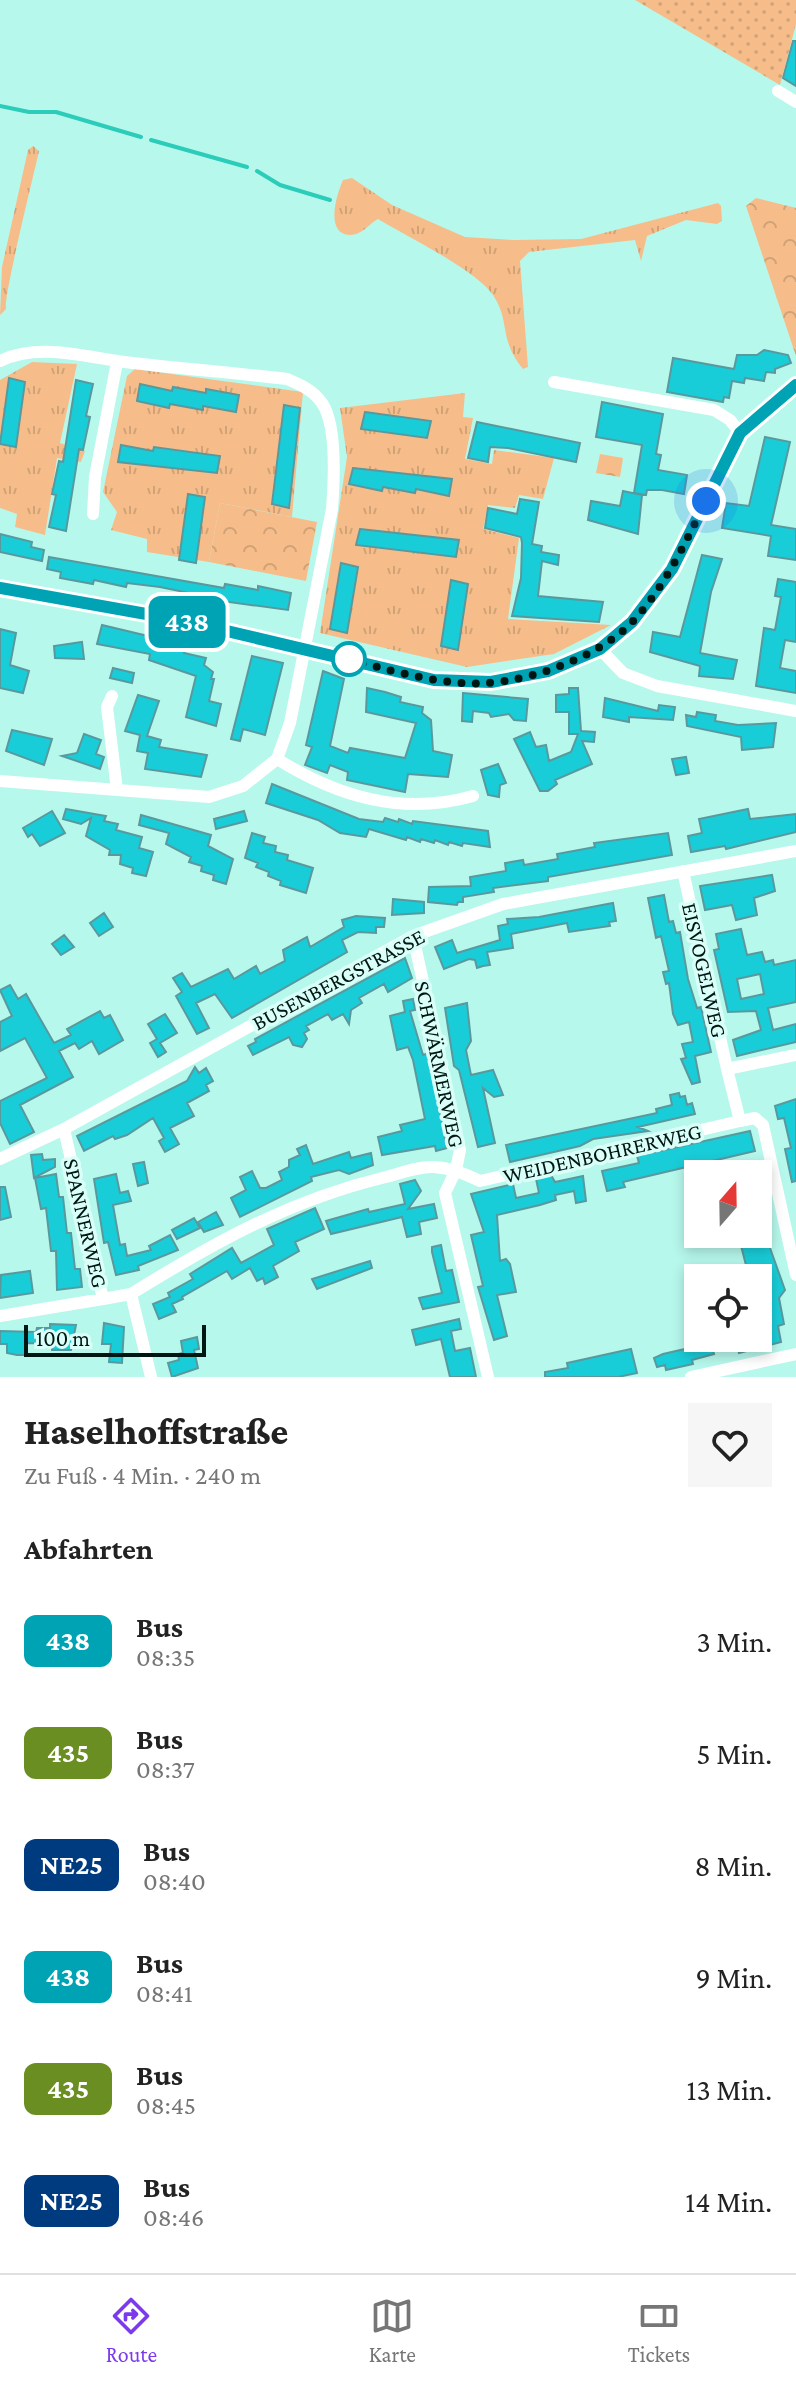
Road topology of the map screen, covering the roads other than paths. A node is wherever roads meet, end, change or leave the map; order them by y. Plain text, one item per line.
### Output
1 (778, 91) dead end
2 (796, 102) edge
3 (0, 361) edge
4 (117, 362) junction
5 (554, 382) dead end
6 (796, 385) edge
7 (740, 433) junction
8 (93, 514) dead end
9 (0, 588) edge
10 (303, 648) junction
11 (600, 649) junction
12 (112, 696) dead end
13 (796, 711) edge
14 (277, 759) junction
15 (1, 785) edge
16 (117, 790) junction
17 (473, 796) dead end
18 (796, 851) edge
19 (683, 871) junction
20 (413, 936) junction
21 (796, 1055) edge
22 (727, 1069) junction
23 (740, 1121) junction
24 (64, 1129) junction
25 (0, 1159) edge
26 (456, 1170) junction
27 (796, 1275) edge
28 (131, 1294) junction
29 (103, 1299) junction
30 (0, 1316) edge
31 (796, 1354) edge
32 (151, 1377) edge
33 (488, 1377) edge
34 (691, 1377) edge

1 - 2 street
3 - 4 street
4 - 8 street
4 - 10 street
5 - 7 street
6 - 7 street
7 - 11 street
9 - 10 street
10 - 11 street
10 - 14 street
11 - 13 street
12 - 16 street
14 - 16 street
14 - 17 street
15 - 16 street
18 - 19 street, BUSENBERGSTRASSE
19 - 20 street, BUSENBERGSTRASSE
19 - 22 street, EISVOGELWEG
20 - 24 street, BUSENBERGSTRASSE
20 - 26 street, SCHWÄRMERWEG
21 - 22 street
22 - 23 street
23 - 26 street, WEIDENBOHRERWEG
23 - 27 street
24 - 25 street, BUSENBERGSTRASSE
24 - 29 street, SPANNERWEG
26 - 28 street, WEIDENBOHRERWEG
26 - 33 street, SCHWÄRMERWEG
28 - 29 street, SPANNERWEG
28 - 32 street, SPANNERWEG
29 - 30 street
31 - 34 street

